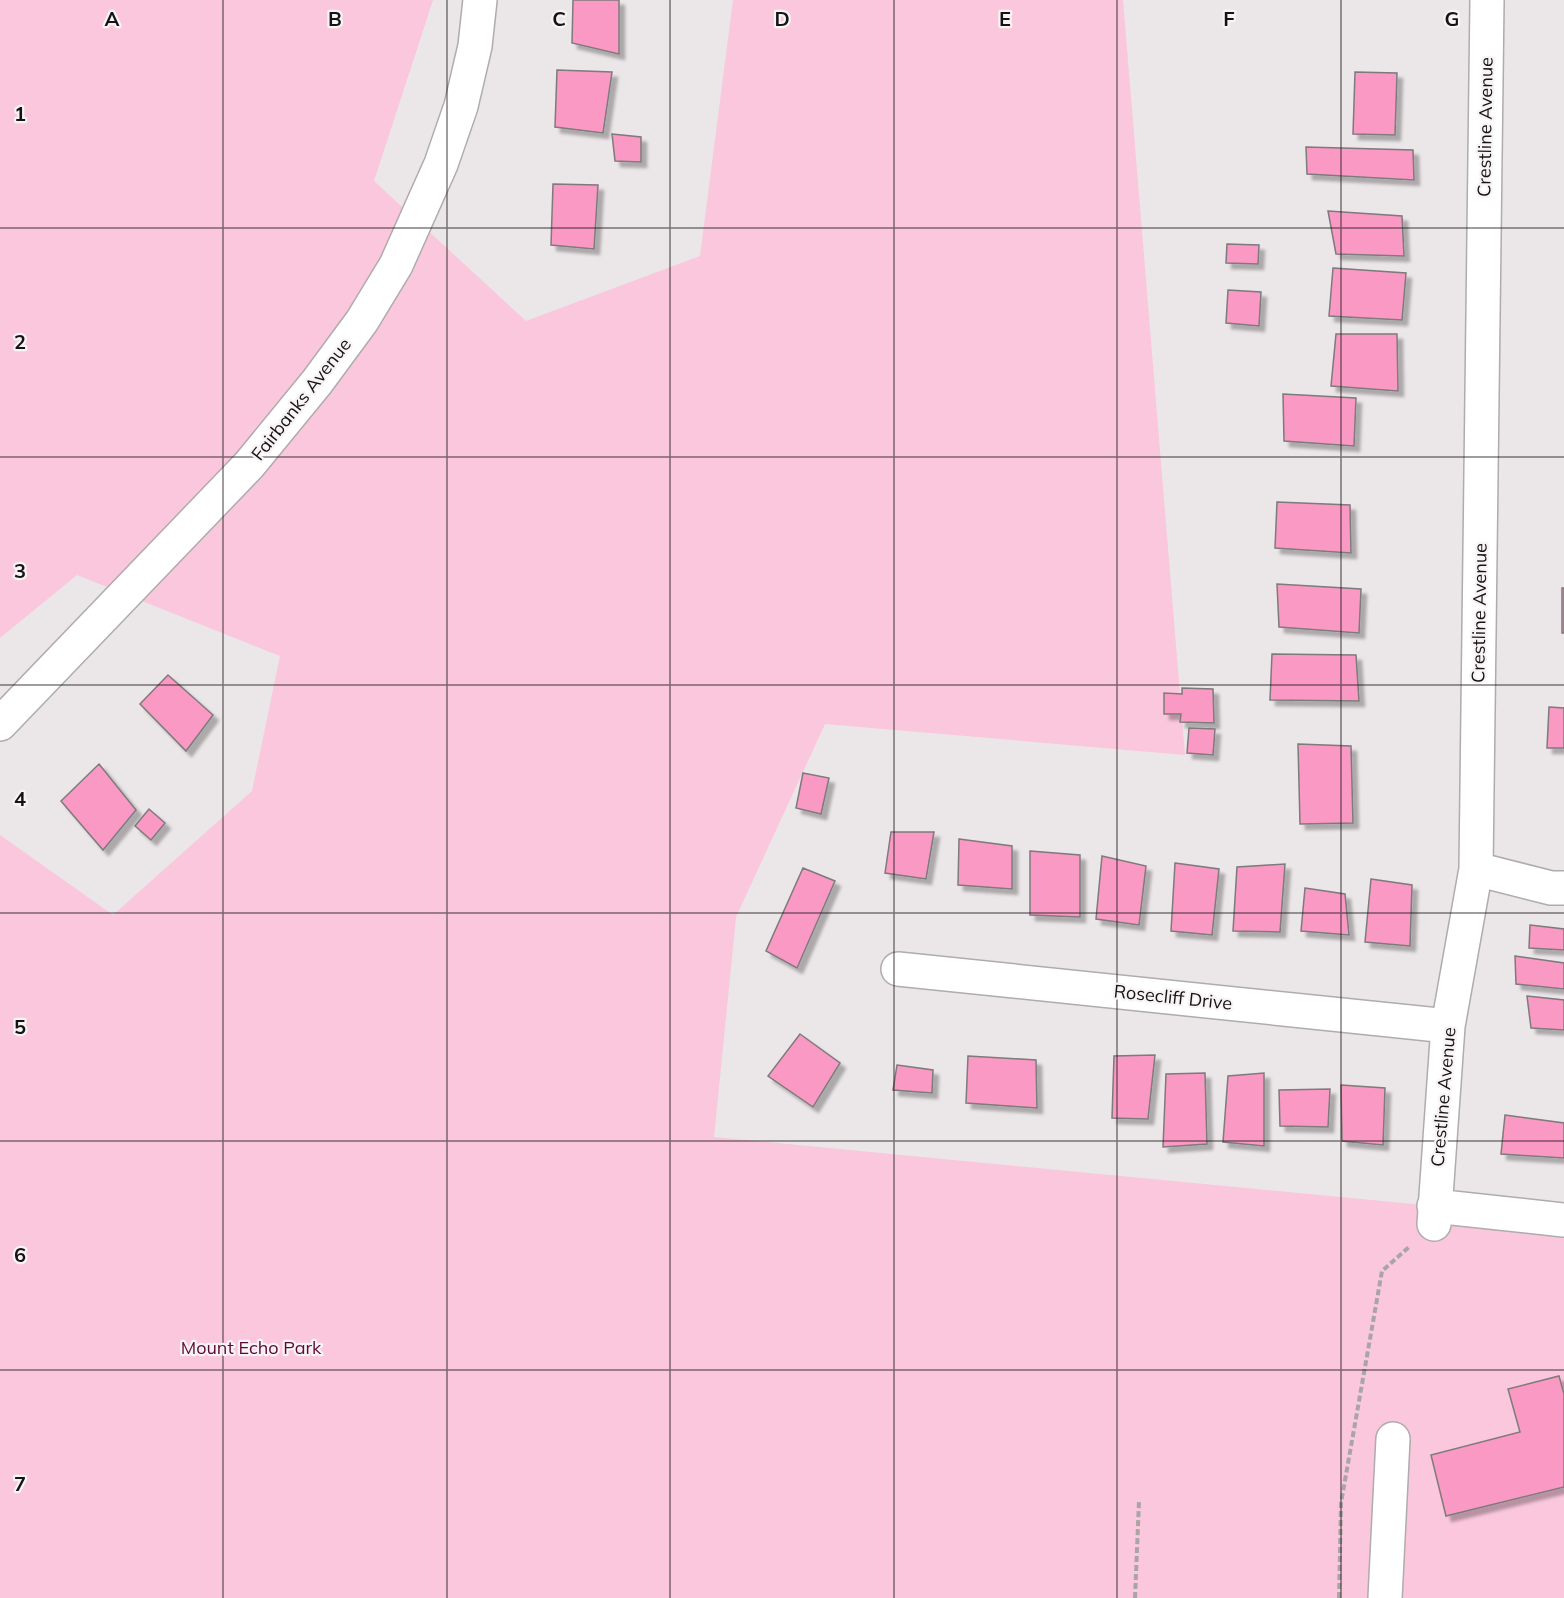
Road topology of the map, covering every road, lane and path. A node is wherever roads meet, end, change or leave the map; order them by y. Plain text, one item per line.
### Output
1 (480, 0) edge
2 (1487, 0) edge
3 (0, 724) edge
4 (1476, 869) junction
5 (1564, 888) edge
6 (898, 969) dead end
7 (1448, 1026) junction
8 (1434, 1215) junction
9 (1564, 1220) edge
10 (1393, 1439) dead end
11 (1139, 1501) dead end
12 (1135, 1598) edge
13 (1340, 1598) edge
14 (1385, 1598) edge

1 - 3 street, Fairbanks Avenue
2 - 4 street, Crestline Avenue
4 - 5 street
4 - 7 street, Crestline Avenue
6 - 7 street, Rosecliff Drive
7 - 8 street, Crestline Avenue
8 - 9 street
8 - 13 path
10 - 14 street
11 - 12 path

